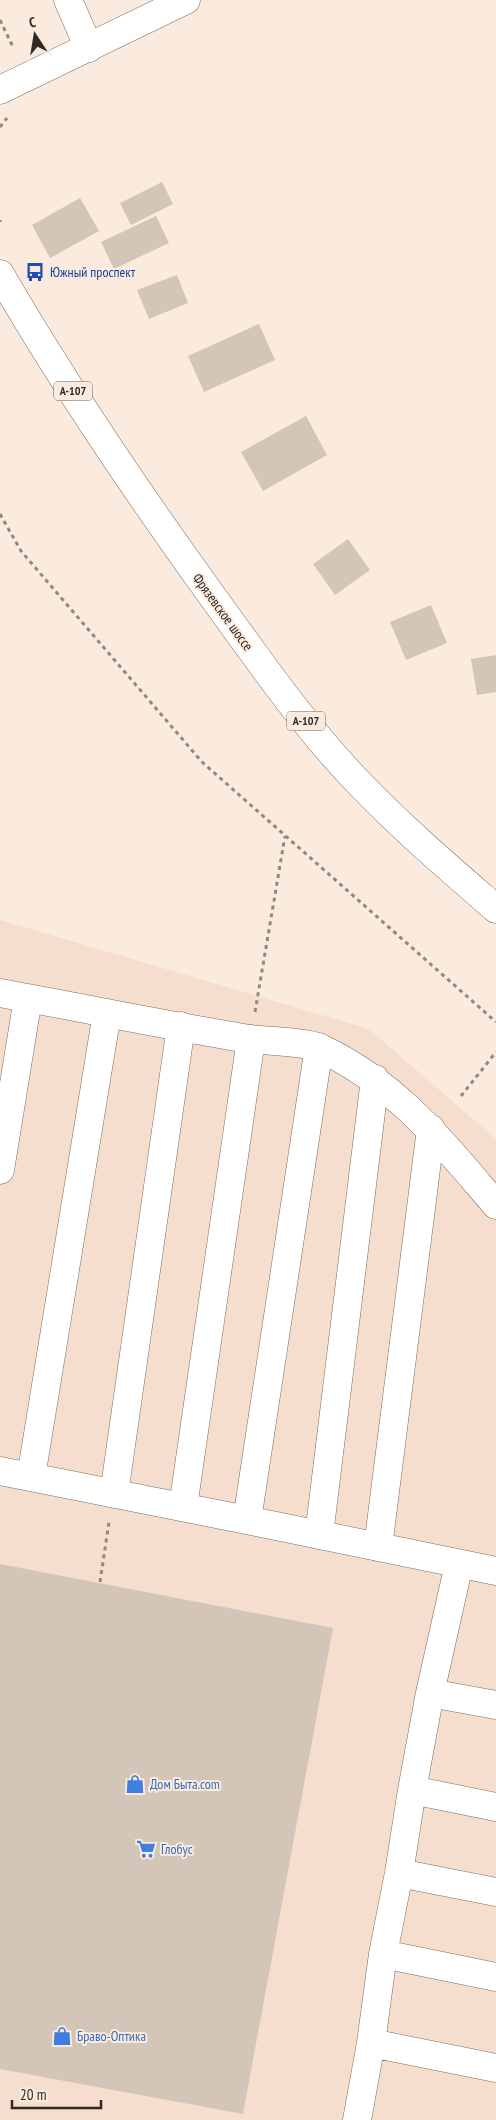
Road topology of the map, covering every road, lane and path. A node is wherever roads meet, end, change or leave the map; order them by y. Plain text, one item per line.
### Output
1 (68, 0) edge
2 (186, 0) edge
3 (0, 20) edge
4 (13, 46) dead end
5 (89, 48) junction
6 (0, 90) edge
7 (0, 274) edge
8 (0, 514) edge
9 (285, 835) junction
10 (496, 909) edge
11 (0, 993) edge
12 (28, 998) junction
13 (107, 1013) junction
14 (496, 1022) edge
15 (181, 1026) junction
16 (251, 1039) junction
17 (318, 1047) junction
18 (496, 1052) edge
19 (374, 1079) junction
20 (461, 1096) dead end
21 (431, 1128) junction
22 (0, 1170) edge
23 (496, 1205) edge
24 (0, 1471) edge
25 (31, 1477) junction
26 (114, 1494) junction
27 (183, 1507) junction
28 (247, 1520) junction
29 (319, 1535) junction
30 (378, 1547) junction
31 (459, 1564) junction
32 (496, 1571) edge
33 (100, 1582) dead end
34 (430, 1693) junction
35 (496, 1705) edge
36 (412, 1790) junction
37 (496, 1807) edge
38 (399, 1873) junction
39 (496, 1892) edge
40 (383, 1954) junction
41 (496, 1977) edge
42 (371, 2043) junction
43 (496, 2068) edge
44 (357, 2120) edge

1 - 5 main road
2 - 5 main road
3 - 4 path
5 - 6 main road
7 - 10 main road, Фрязевское шоссе / А-107
8 - 9 path
9 - 14 path
9 - 16 path
11 - 12 main road
12 - 13 main road
12 - 22 main road
13 - 15 main road
13 - 25 main road
15 - 16 main road
15 - 26 main road
16 - 17 main road
16 - 27 main road
17 - 19 main road
17 - 28 main road
18 - 20 path
19 - 21 main road
19 - 29 main road
21 - 23 main road
21 - 30 main road
24 - 25 main road
25 - 26 main road
26 - 27 main road
26 - 33 path
27 - 28 main road
28 - 29 main road
29 - 30 main road
30 - 31 main road
31 - 32 main road
31 - 34 main road
34 - 35 main road
34 - 36 main road
36 - 37 main road
36 - 38 main road
38 - 39 main road
38 - 40 main road
40 - 41 main road
40 - 42 main road
42 - 43 main road
42 - 44 main road

